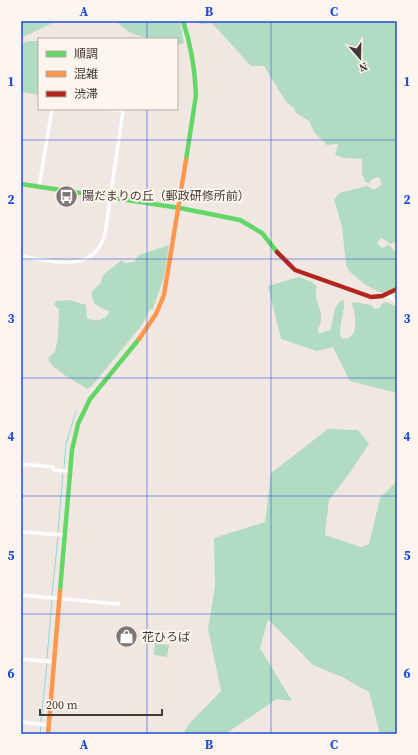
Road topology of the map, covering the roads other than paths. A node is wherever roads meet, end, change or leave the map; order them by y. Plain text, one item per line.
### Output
1 (183, 21) edge
2 (52, 110) edge
3 (116, 110) edge
4 (21, 184) edge
5 (39, 187) junction
6 (110, 198) junction
7 (180, 208) junction
8 (21, 256) edge
9 (397, 289) edge
10 (388, 294) junction
11 (397, 303) edge
12 (21, 464) edge
13 (70, 471) junction
14 (21, 532) edge
15 (65, 535) junction
16 (21, 595) edge
17 (59, 599) junction
18 (119, 604) dead end
19 (21, 659) edge
20 (54, 662) junction
21 (21, 722) edge
22 (48, 725) junction
23 (48, 734) edge

1 - 7 street
2 - 5 street
3 - 6 street
4 - 5 street
5 - 6 street
6 - 7 street
6 - 8 street
7 - 10 street
7 - 13 street
9 - 10 street
10 - 11 street
12 - 13 street
13 - 15 street
14 - 15 street
15 - 17 street
16 - 17 street
17 - 18 street
17 - 20 street
19 - 20 street
20 - 22 street
21 - 22 street
22 - 23 street

